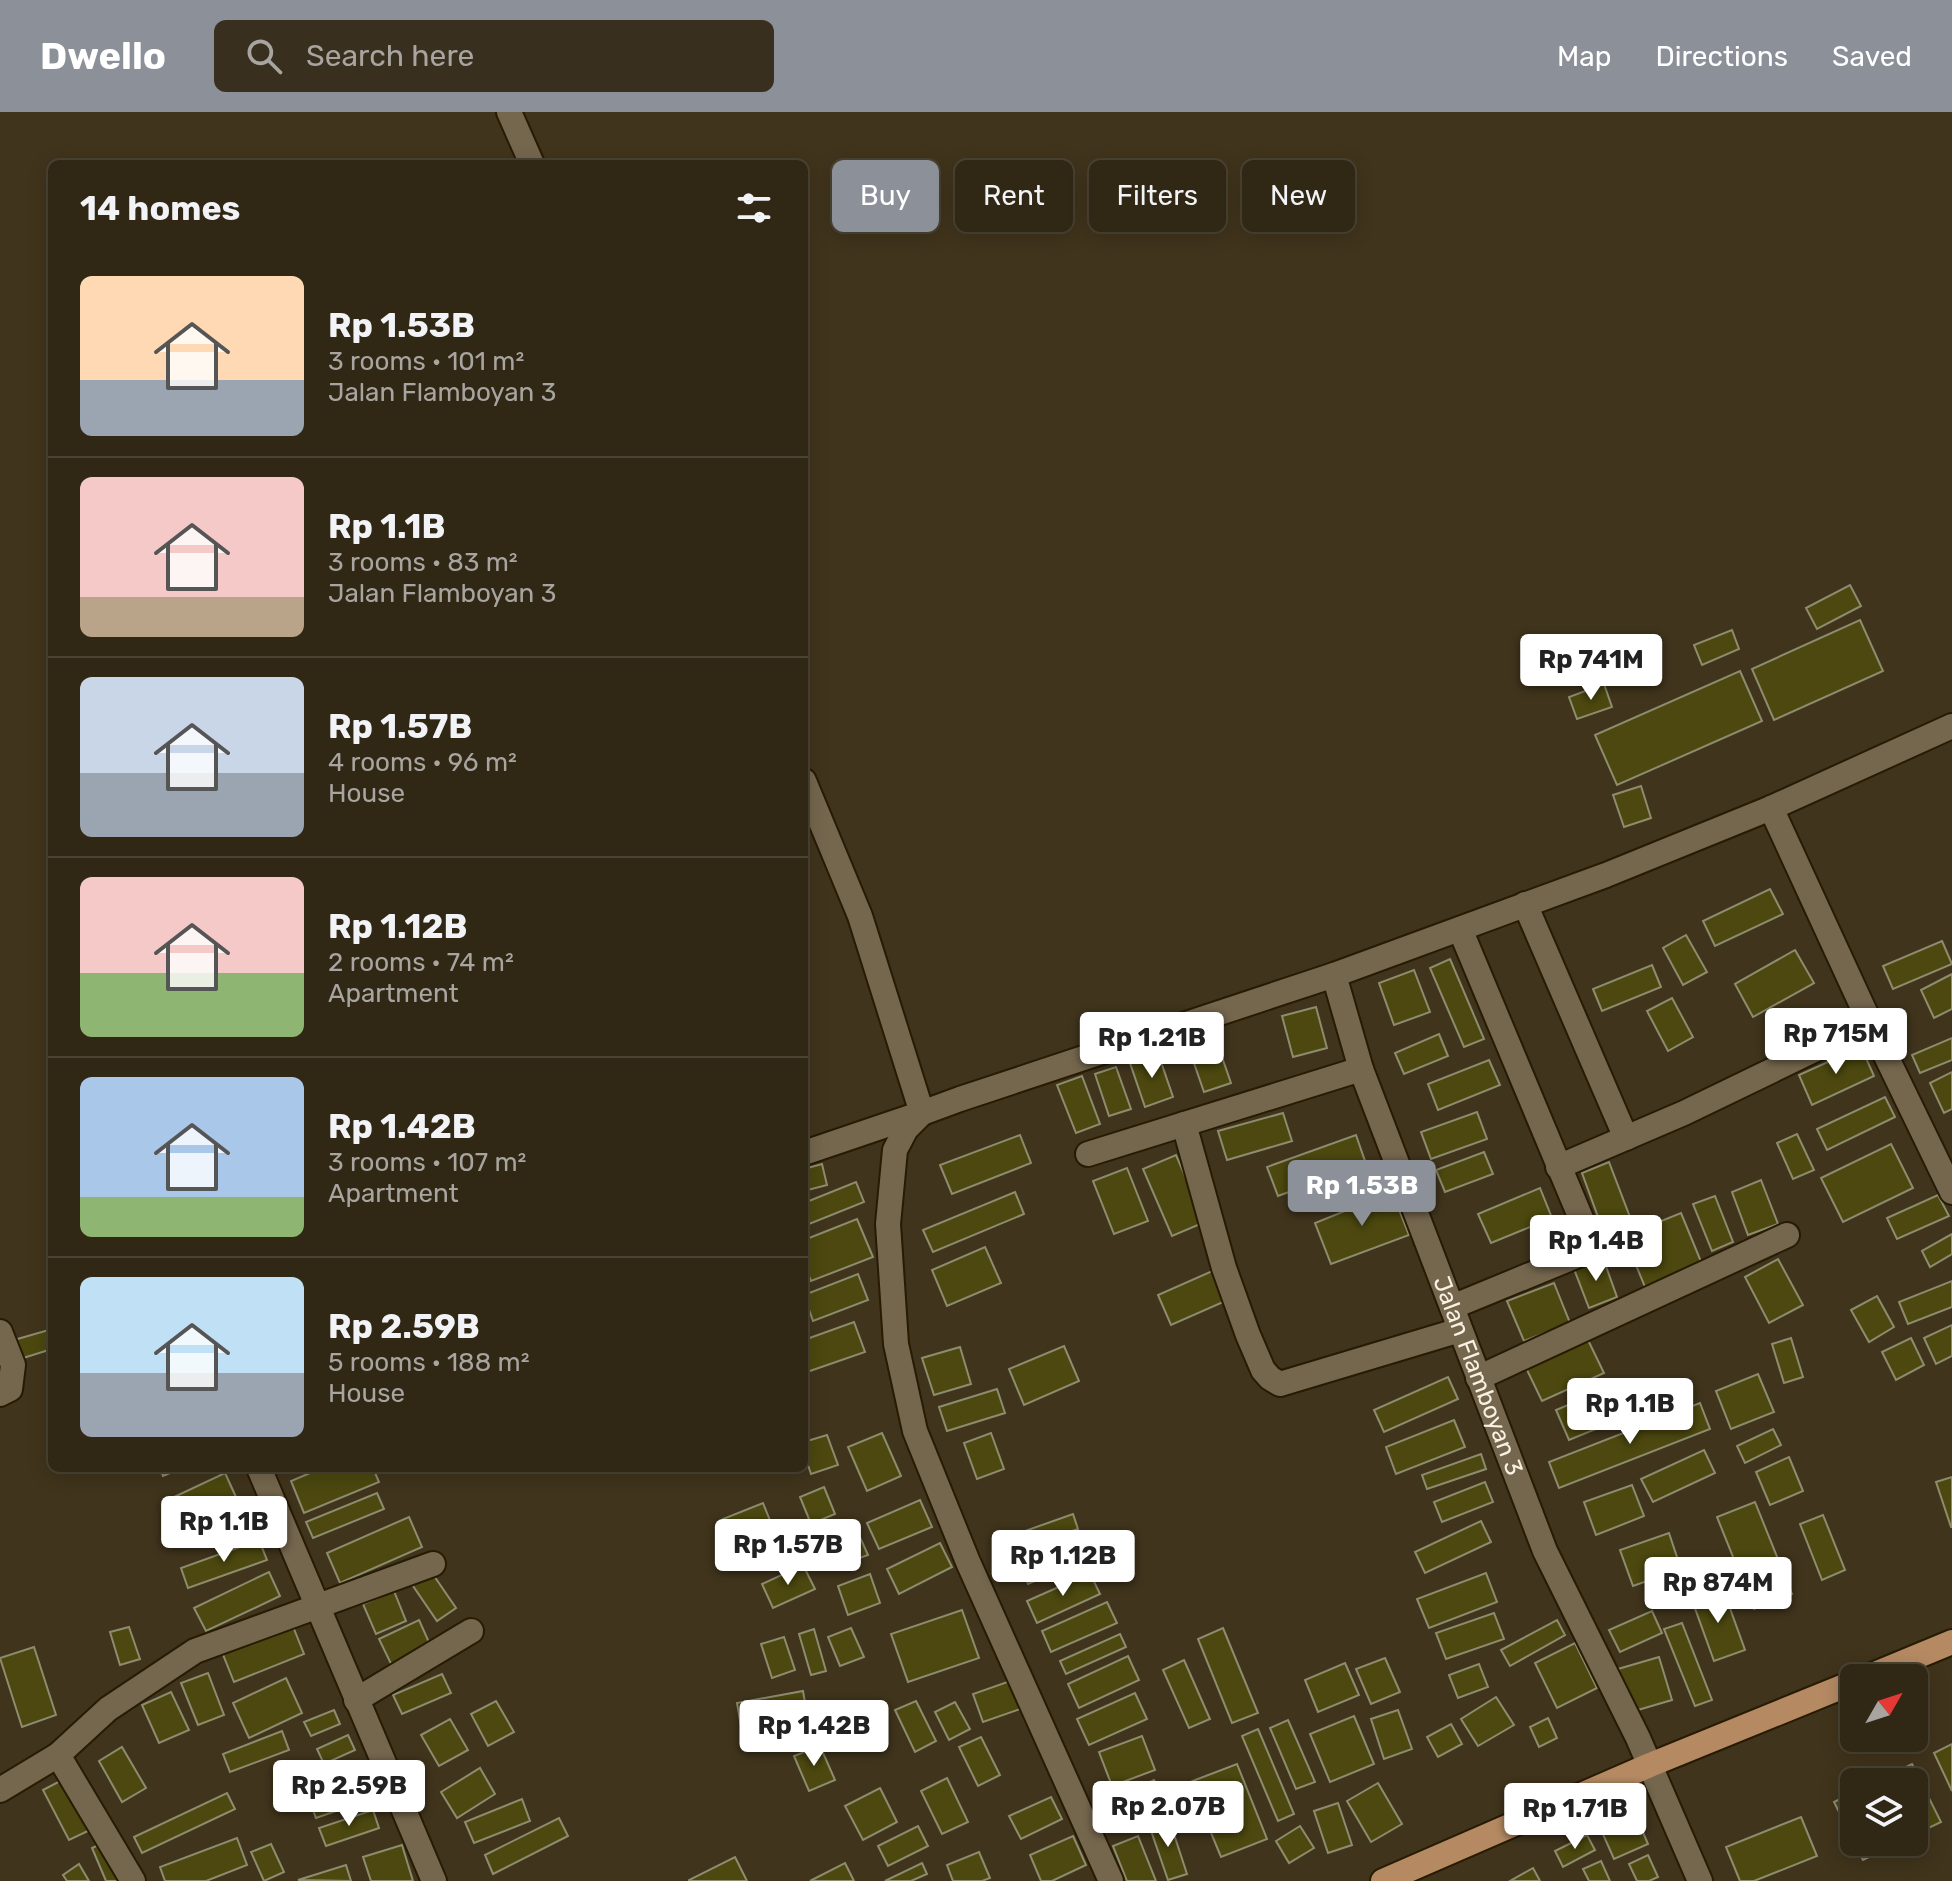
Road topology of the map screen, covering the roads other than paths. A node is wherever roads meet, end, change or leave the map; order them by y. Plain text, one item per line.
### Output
1 (509, 112) edge
2 (530, 160) edge
3 (1952, 726) edge
4 (808, 791) edge
5 (1771, 808) junction
6 (1525, 904) junction
7 (1460, 929) junction
8 (1334, 975) junction
9 (1870, 1023) junction
10 (1361, 1069) junction
11 (922, 1113) junction
12 (1184, 1124) junction
13 (1626, 1138) junction
14 (808, 1152) edge
15 (1088, 1154) dead end
16 (1558, 1167) junction
17 (1952, 1192) edge
18 (1787, 1235) dead end
19 (1456, 1319) junction
20 (0, 1332) edge
21 (1478, 1378) junction
22 (0, 1394) edge
23 (261, 1472) edge
24 (433, 1564) dead end
25 (315, 1606) junction
26 (471, 1631) dead end
27 (1952, 1642) edge
28 (1899, 1664) edge
29 (1840, 1688) edge
30 (356, 1700) junction
31 (58, 1755) junction
32 (1650, 1765) junction
33 (0, 1790) edge
34 (133, 1881) edge
35 (434, 1881) edge
36 (1111, 1881) edge
37 (1383, 1881) edge
38 (1700, 1881) edge

1 - 2 street
3 - 5 street
4 - 11 street
5 - 6 street
5 - 9 street
6 - 7 street
6 - 13 street
7 - 8 street
7 - 16 street
8 - 10 street, Jalan Flamboyan 3
8 - 11 street
9 - 13 street
9 - 17 street
10 - 12 street
10 - 19 street, Jalan Flamboyan 3
11 - 14 street
11 - 36 street
12 - 15 street
12 - 19 street
13 - 16 street
16 - 19 street
18 - 21 street
19 - 21 street, Jalan Flamboyan 3
20 - 22 street
21 - 32 street, Jalan Flamboyan 3
23 - 25 street
24 - 25 street
25 - 30 street
25 - 31 street
26 - 30 street
27 - 28 main road
29 - 32 main road
30 - 35 street
31 - 33 street
31 - 34 street
32 - 37 main road
32 - 38 street, Jalan Flamboyan 3

